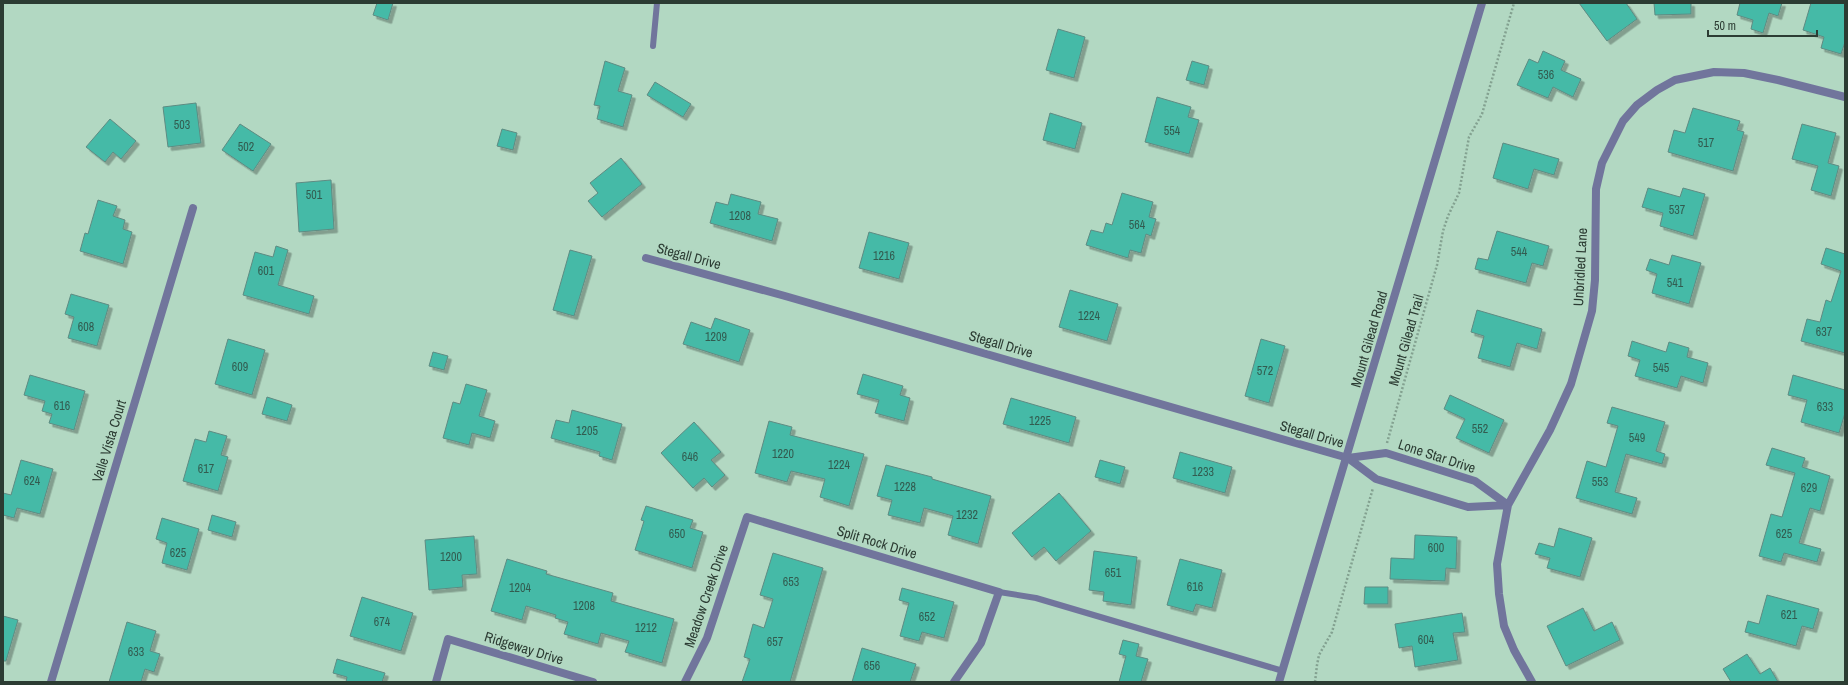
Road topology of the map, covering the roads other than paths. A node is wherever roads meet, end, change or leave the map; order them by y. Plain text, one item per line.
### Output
1 (657, 3) edge
2 (1482, 3) edge
3 (653, 46) dead end
4 (1845, 97) edge
5 (193, 208) dead end
6 (646, 258) dead end
7 (1348, 458) junction
8 (1508, 505) junction
9 (747, 518) joint
10 (999, 592) junction
11 (1283, 671) junction
12 (51, 682) edge
13 (436, 682) edge
14 (593, 682) edge
15 (685, 682) edge
16 (954, 682) edge
17 (1279, 682) edge
18 (1532, 682) edge

1 - 3 lane
2 - 7 street, Mount Gilead Road
4 - 8 street, Unbridled Lane
5 - 12 street, Valle Vista Court
6 - 7 street, Stegall Drive
7 - 8 street
7 - 8 street, Lone Star Drive
7 - 11 street, Mount Gilead Road
8 - 18 street, Unbridled Lane
9 - 10 street, Split Rock Drive
9 - 15 street, Meadow Creek Drive
10 - 11 lane
10 - 16 street
11 - 17 street, Mount Gilead Road
13 - 14 street, Ridgeway Drive

